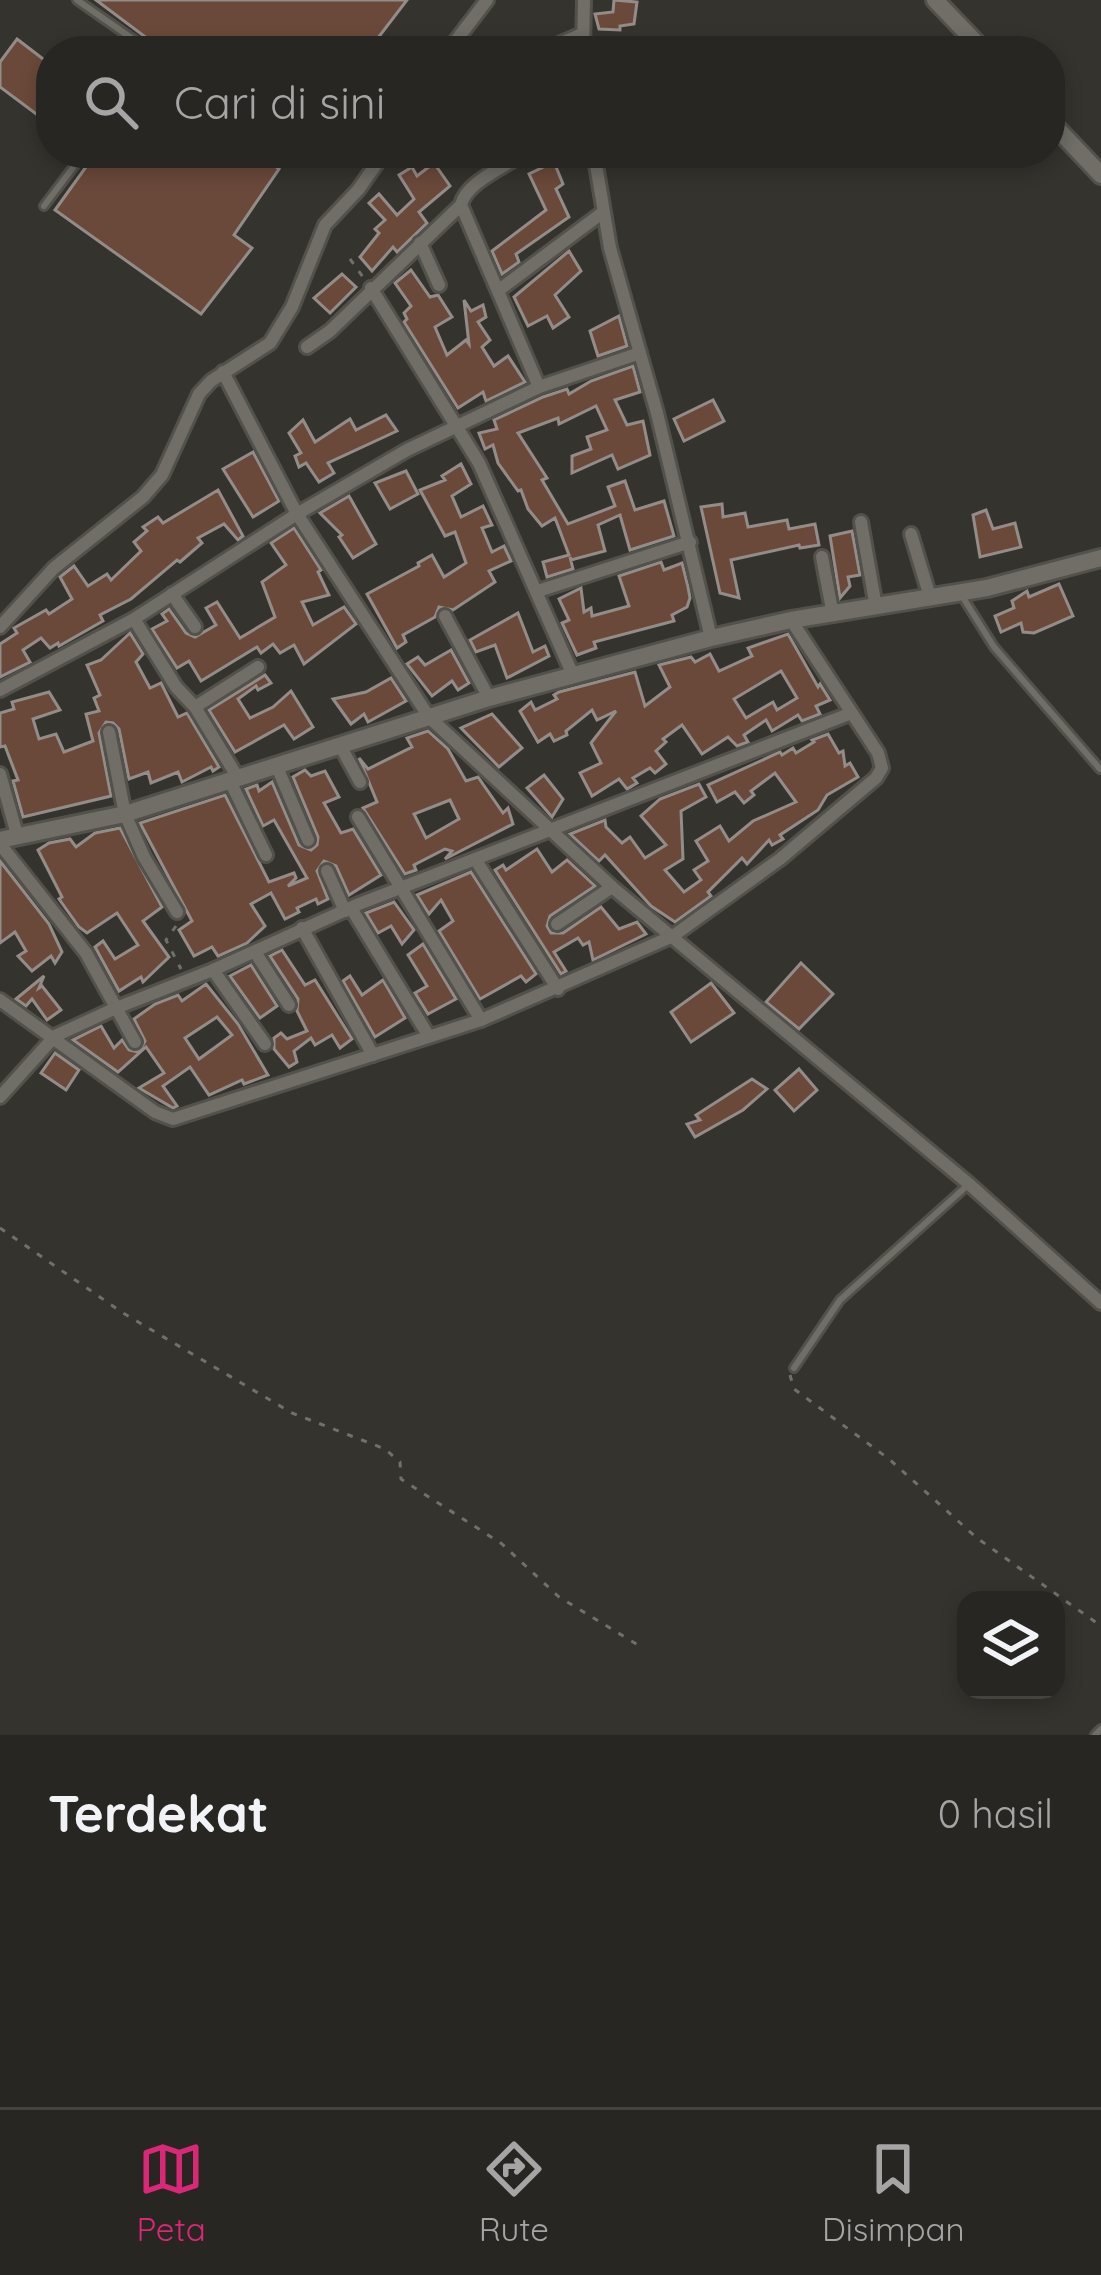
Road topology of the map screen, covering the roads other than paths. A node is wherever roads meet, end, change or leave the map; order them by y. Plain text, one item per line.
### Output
1 (77, 0) edge
2 (487, 0) edge
3 (584, 0) edge
4 (935, 0) edge
5 (582, 34) joint
6 (129, 36) edge
7 (459, 36) edge
8 (577, 36) edge
9 (970, 36) edge
10 (1065, 137) edge
11 (73, 168) edge
12 (373, 168) edge
13 (502, 168) edge
14 (596, 168) edge
15 (1101, 175) edge
16 (461, 205) junction
17 (44, 206) dead end
18 (602, 213) junction
19 (420, 243) junction
20 (439, 285) dead end
21 (371, 288) junction
22 (499, 290) junction
23 (307, 347) dead end
24 (640, 353) junction
25 (223, 372) junction
26 (539, 387) junction
27 (458, 424) junction
28 (296, 514) junction
29 (861, 521) dead end
30 (911, 535) dead end
31 (690, 542) junction
32 (822, 557) dead end
33 (1101, 558) edge
34 (538, 591) junction
35 (960, 593) junction
36 (172, 594) junction
37 (930, 597) junction
38 (876, 607) junction
39 (833, 615) junction
40 (445, 616) dead end
41 (134, 620) junction
42 (791, 620) junction
43 (0, 627) edge
44 (195, 627) dead end
45 (711, 638) junction
46 (258, 667) dead end
47 (574, 675) junction
48 (0, 690) edge
49 (489, 698) junction
50 (195, 706) junction
51 (849, 714) junction
52 (429, 717) junction
53 (109, 732) dead end
54 (341, 747) junction
55 (277, 767) junction
56 (1100, 769) edge
57 (0, 774) edge
58 (234, 780) junction
59 (360, 782) dead end
60 (125, 814) junction
61 (358, 817) dead end
62 (550, 831) junction
63 (6, 840) edge
64 (308, 840) dead end
65 (266, 855) dead end
66 (477, 862) junction
67 (327, 871) dead end
68 (612, 887) junction
69 (400, 890) junction
70 (348, 909) junction
71 (177, 912) road end
72 (557, 924) dead end
73 (302, 928) junction
74 (673, 936) junction
75 (255, 952) junction
76 (213, 970) junction
77 (558, 988) junction
78 (0, 1000) edge
79 (290, 1005) dead end
80 (116, 1008) junction
81 (481, 1020) junction
82 (428, 1035) junction
83 (55, 1036) junction
84 (135, 1042) dead end
85 (265, 1044) dead end
86 (374, 1055) junction
87 (0, 1097) edge
88 (969, 1184) junction
89 (1101, 1304) edge
90 (794, 1368) road end

1 - 6 lane
2 - 7 street
3 - 5 street
4 - 9 street
5 - 8 street
10 - 15 street
11 - 17 lane
12 - 25 street
13 - 16 street
14 - 18 street
16 - 19 street
16 - 22 street
18 - 22 street
18 - 24 street
19 - 20 street
19 - 21 street
21 - 23 street
21 - 27 street
22 - 26 street
24 - 26 street
24 - 31 street
25 - 28 street
25 - 43 street
26 - 27 street
27 - 28 street
27 - 34 street
28 - 36 street
28 - 52 street
29 - 38 street
30 - 37 street
31 - 34 street
31 - 45 street
32 - 39 street
33 - 35 street
34 - 47 street
35 - 37 street
35 - 56 lane
36 - 41 street
36 - 44 street
37 - 38 street
38 - 39 street
39 - 42 street
40 - 49 street
41 - 48 street
41 - 50 street
42 - 45 street
42 - 51 street
45 - 47 street
46 - 50 street
47 - 49 street
49 - 52 street
50 - 58 street
51 - 62 street
51 - 74 street
52 - 54 street
52 - 62 street
53 - 60 street
54 - 55 street
54 - 59 street
55 - 58 street
55 - 64 street
57 - 63 street
58 - 60 street
58 - 65 street
60 - 63 street
60 - 71 street
61 - 69 street
62 - 66 street
62 - 68 street
63 - 80 street
66 - 69 street
66 - 77 street
67 - 70 street
68 - 72 street
68 - 74 street
69 - 70 street
69 - 81 street
70 - 73 street
70 - 82 street
73 - 75 street
73 - 86 street
74 - 77 street
74 - 88 street
75 - 76 street
75 - 79 street
76 - 80 street
76 - 85 street
77 - 81 street
78 - 83 street
80 - 83 street
80 - 84 street
81 - 82 street
82 - 86 street
83 - 86 street
83 - 87 street
88 - 89 street
88 - 90 lane

